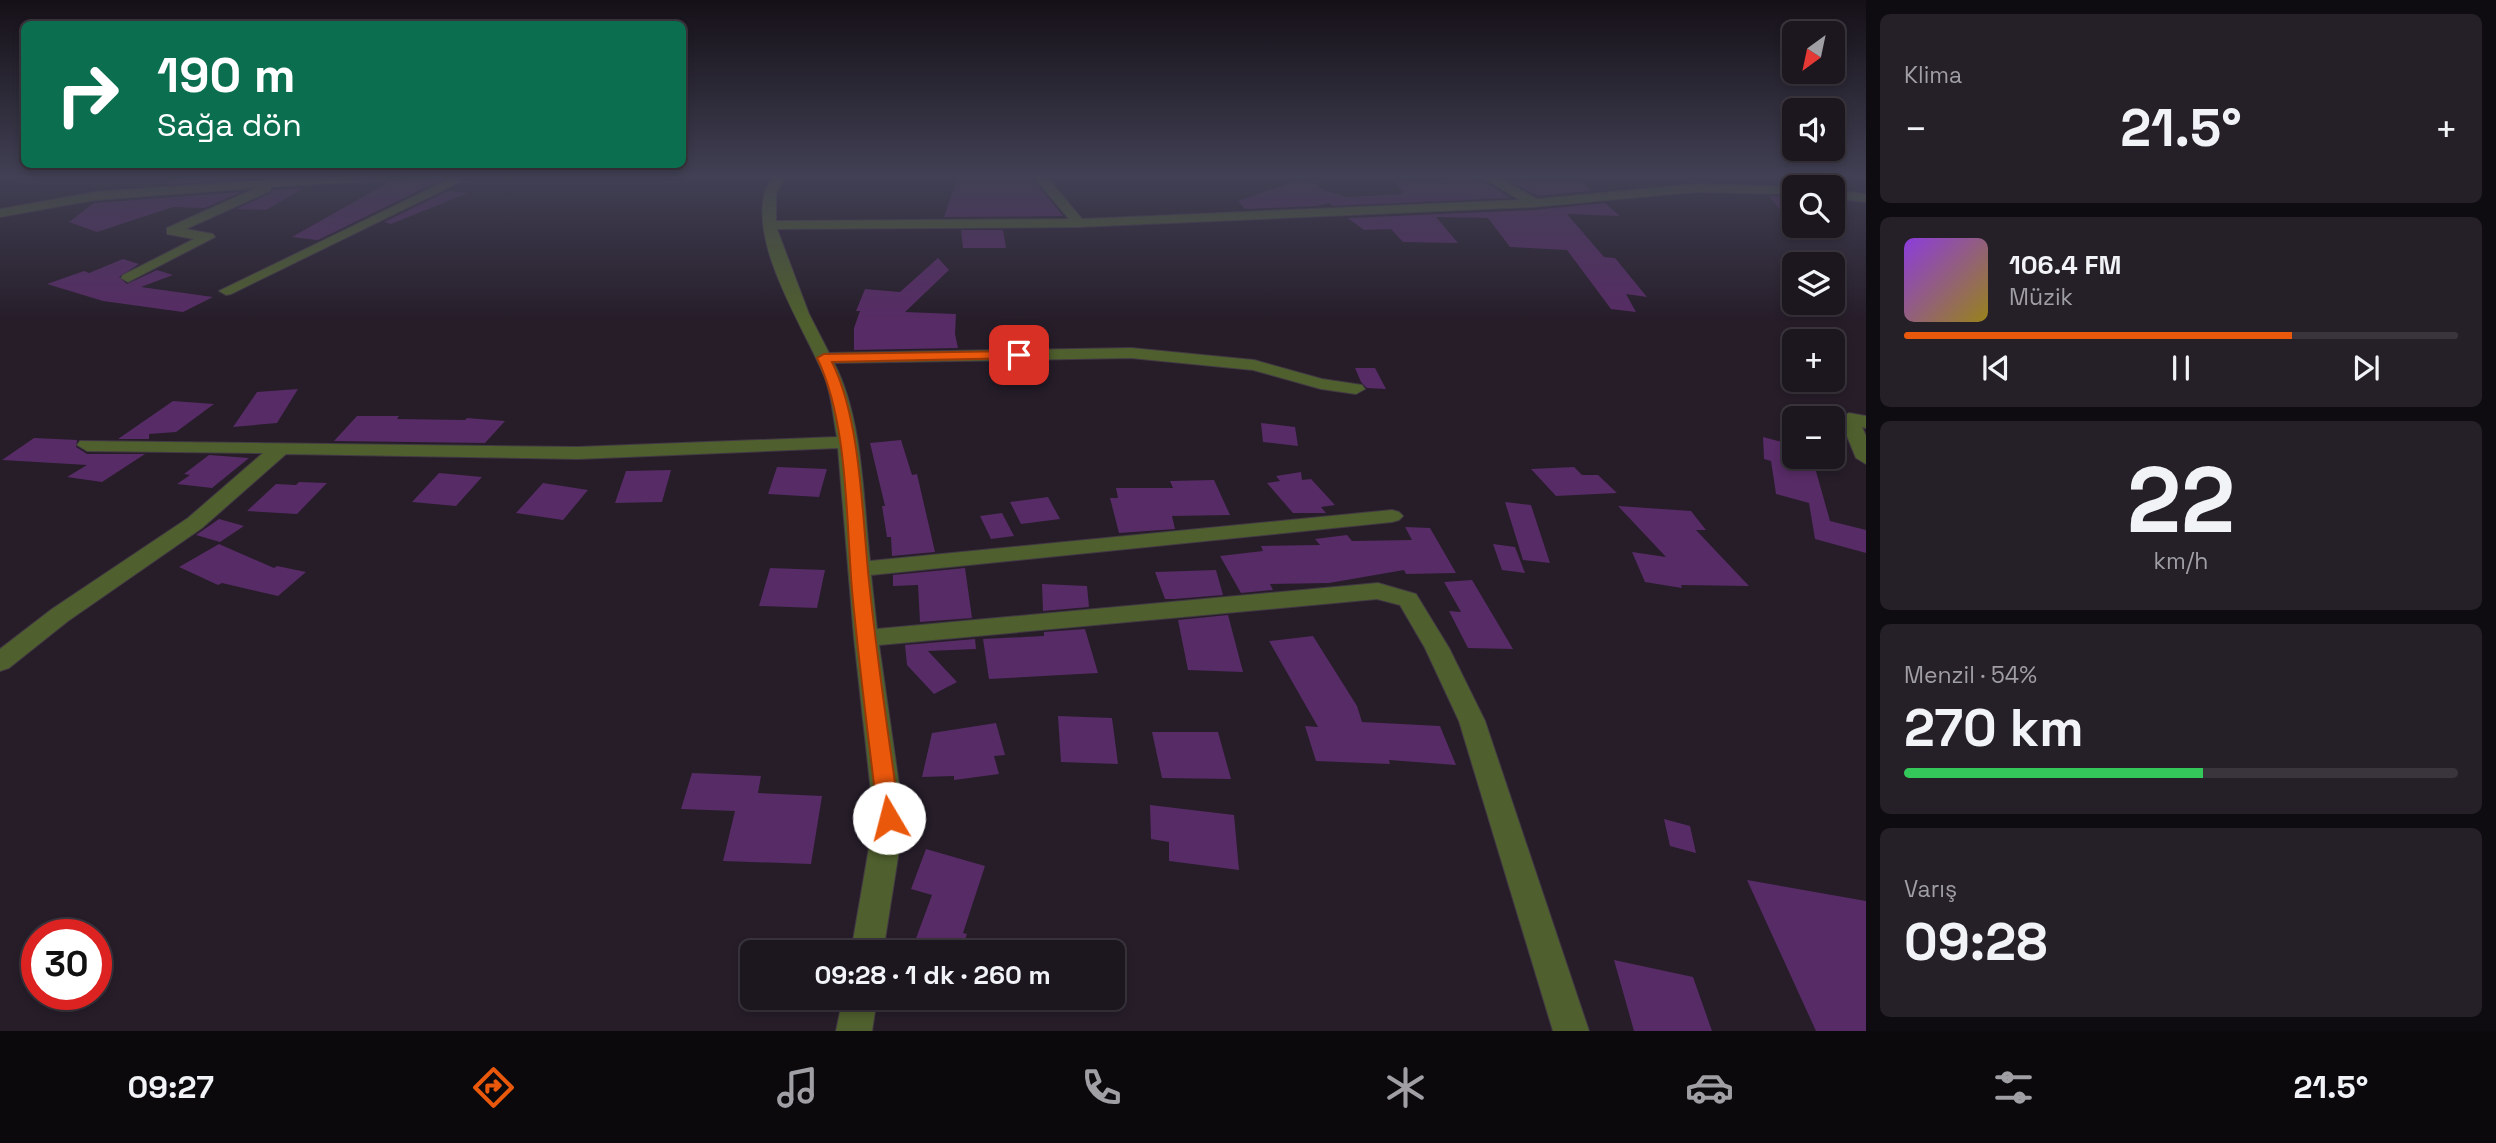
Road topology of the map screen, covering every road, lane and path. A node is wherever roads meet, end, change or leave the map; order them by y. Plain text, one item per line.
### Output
1 (187, 224) edge
2 (366, 224) edge
3 (906, 224) edge
4 (769, 225) joint
5 (128, 278) dead end
6 (226, 291) dead end
7 (824, 358) junction
8 (1356, 389) dead end
9 (1858, 420) edge
10 (847, 442) junction
11 (87, 445) dead end
12 (281, 448) junction
13 (1866, 458) edge
14 (1392, 516) dead end
15 (859, 569) junction
16 (866, 638) junction
17 (0, 662) edge
18 (869, 940) edge
19 (858, 1010) edge
20 (854, 1031) edge
21 (1572, 1031) edge

1 - 5 street
2 - 6 street
3 - 4 street
4 - 7 street
7 - 8 street
7 - 10 street
9 - 13 street
10 - 12 street
10 - 15 street
11 - 12 street
12 - 17 street
14 - 15 street
15 - 16 street
16 - 18 street
16 - 21 street
19 - 20 street

